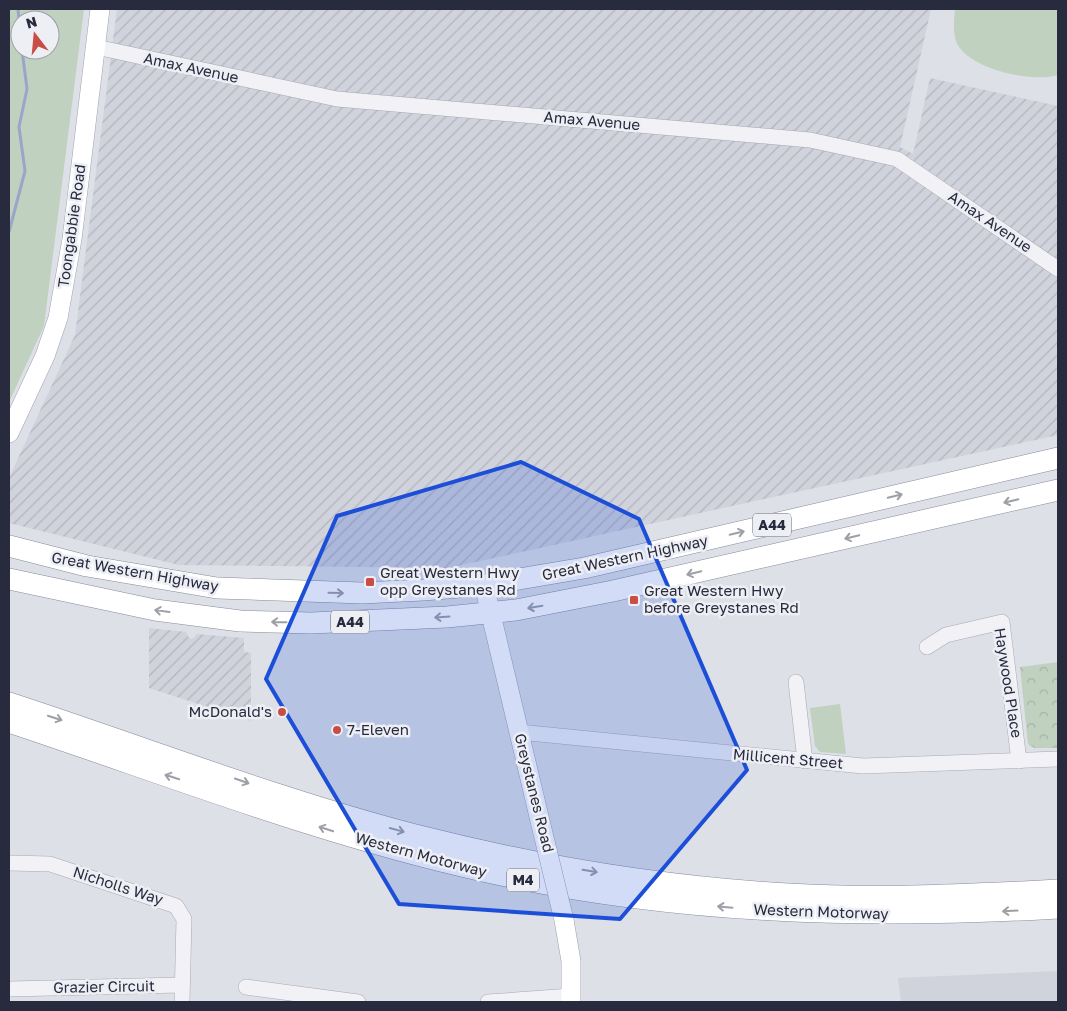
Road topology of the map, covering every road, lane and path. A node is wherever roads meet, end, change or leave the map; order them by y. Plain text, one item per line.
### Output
1 (100, 9) edge
2 (96, 47) junction
3 (1058, 269) edge
4 (9, 433) edge
5 (1058, 458) edge
6 (1058, 490) edge
7 (9, 546) edge
8 (9, 579) edge
9 (484, 585) junction
10 (490, 613) junction
11 (927, 647) dead end
12 (796, 682) dead end
13 (9, 703) edge
14 (9, 722) edge
15 (519, 732) junction
16 (1058, 759) edge
17 (805, 761) junction
18 (1020, 761) junction
19 (9, 863) edge
20 (1058, 890) edge
21 (1058, 908) edge
22 (182, 985) junction
23 (246, 987) dead end
24 (9, 989) edge
25 (303, 999) edge
26 (570, 999) edge
27 (182, 1002) edge
28 (358, 1002) edge
29 (488, 1002) edge

1 - 2 main road, Toongabbie Road
2 - 3 street, Amax Avenue
2 - 4 main road, Toongabbie Road
9 -> 5 highway, Great Western Highway / A44
6 -> 10 highway, Great Western Highway / A44
7 -> 9 highway, Great Western Highway / A44
10 -> 8 highway, Great Western Highway / A44
9 - 10 main road, Greystanes Road
10 - 15 main road, Greystanes Road
11 - 18 street, Haywood Place
12 - 17 street
13 -> 20 highway, Western Motorway / M4
21 -> 14 highway, Western Motorway / M4
15 - 17 street, Millicent Street
15 - 26 main road, Greystanes Road, bridge
16 - 18 street, Millicent Street
17 - 18 street, Millicent Street
19 - 22 street, Nicholls Way
22 - 24 street, Grazier Circuit
22 - 27 street
23 - 25 street
25 - 28 street
26 - 29 street

